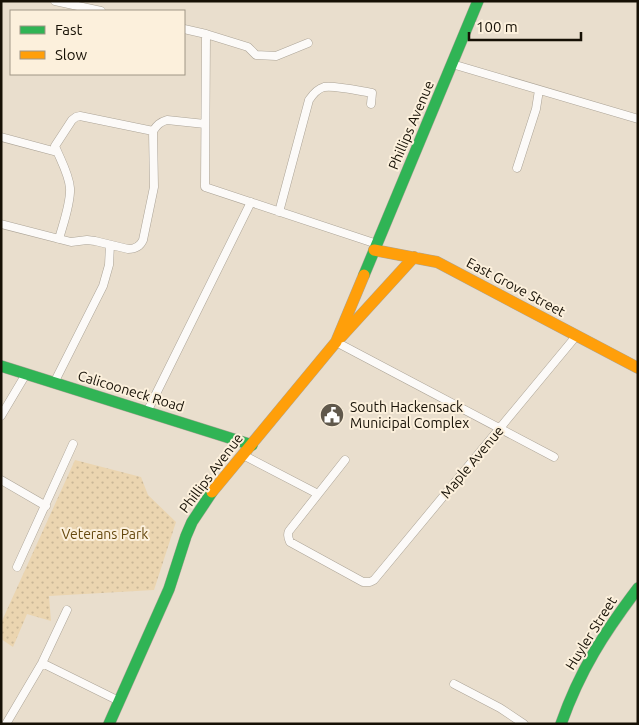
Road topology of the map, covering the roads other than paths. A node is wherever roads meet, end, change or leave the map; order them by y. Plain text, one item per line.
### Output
1 (55, 1) edge
2 (478, 1) edge
3 (96, 10) edge
4 (185, 29) edge
5 (206, 34) junction
6 (308, 43) dead end
7 (452, 64) junction
8 (539, 90) junction
9 (372, 104) dead end
10 (638, 119) edge
11 (205, 124) junction
12 (153, 131) junction
13 (1, 137) edge
14 (57, 152) junction
15 (517, 168) dead end
16 (251, 202) junction
17 (279, 212) junction
18 (1, 224) edge
19 (59, 239) junction
20 (110, 245) junction
21 (376, 247) junction
22 (414, 257) junction
23 (577, 335) junction
24 (336, 342) junction
25 (1, 366) edge
26 (638, 368) edge
27 (26, 374) junction
28 (54, 383) junction
29 (147, 412) junction
30 (1, 416) edge
31 (500, 429) junction
32 (73, 444) dead end
33 (252, 445) junction
34 (243, 455) junction
35 (554, 457) dead end
36 (345, 460) dead end
37 (1, 480) edge
38 (318, 494) junction
39 (46, 506) junction
40 (18, 567) dead end
41 (637, 590) edge
42 (67, 610) dead end
43 (42, 662) junction
44 (454, 684) dead end
45 (119, 701) junction
46 (6, 724) edge
47 (109, 724) edge
48 (524, 724) edge
49 (561, 724) edge

1 - 3 street
2 - 7 street, Phillips Avenue
4 - 5 street
5 - 6 street
5 - 11 street
7 - 8 street
7 - 21 street, Phillips Avenue
8 - 10 street
8 - 15 street
9 - 17 street
11 - 12 street
11 - 16 street, East Grove Street
12 - 14 street
12 - 20 street
13 - 14 street
14 - 19 street
16 - 17 street, East Grove Street
16 - 29 street
17 - 21 street, East Grove Street
18 - 19 street
19 - 20 street
20 - 28 street
21 - 22 street, East Grove Street
21 - 24 street, Phillips Avenue
22 - 23 street, East Grove Street
22 - 24 street, Phillips Avenue
23 - 26 street, East Grove Street
23 - 31 street, Maple Avenue
24 - 31 street
24 - 33 street, Phillips Avenue
25 - 27 street, Calicooneck Road
27 - 28 street, Calicooneck Road
27 - 30 street
28 - 29 street, Calicooneck Road
29 - 33 street, Calicooneck Road
31 - 35 street
31 - 38 street, Maple Avenue
32 - 39 street
33 - 34 street, Phillips Avenue
34 - 38 street
34 - 45 street, Phillips Avenue
36 - 38 street
37 - 39 street
39 - 40 street
41 - 49 street, Huyler Street
42 - 43 street
43 - 45 street
43 - 46 street
44 - 48 street
45 - 47 street, Phillips Avenue

